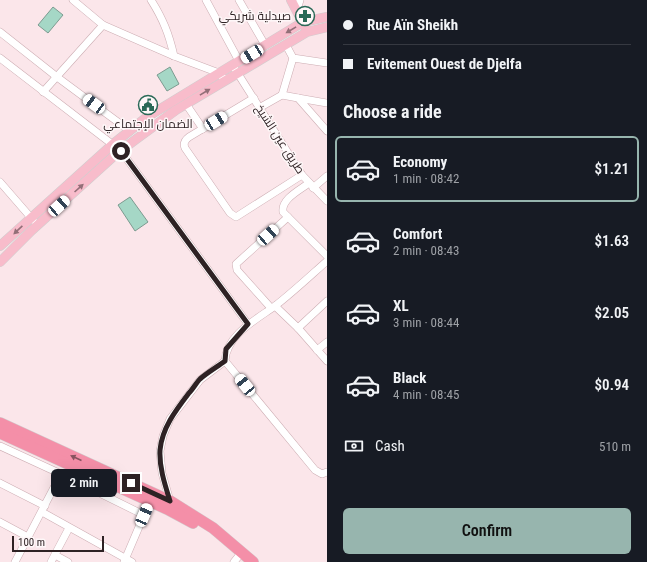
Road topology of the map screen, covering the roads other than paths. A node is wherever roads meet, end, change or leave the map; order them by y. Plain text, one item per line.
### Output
1 (73, 0) edge
2 (152, 0) edge
3 (206, 0) edge
4 (239, 0) edge
5 (292, 0) edge
6 (300, 0) edge
7 (297, 10) junction
8 (327, 17) edge
9 (303, 22) junction
10 (103, 25) junction
11 (327, 27) edge
12 (0, 32) edge
13 (307, 32) junction
14 (265, 45) junction
15 (286, 45) junction
16 (174, 56) junction
17 (0, 58) edge
18 (293, 58) junction
19 (327, 63) edge
20 (237, 67) junction
21 (57, 77) junction
22 (222, 77) junction
23 (44, 92) junction
24 (282, 95) junction
25 (254, 98) junction
26 (298, 98) junction
27 (327, 103) edge
28 (186, 104) junction
29 (259, 108) junction
30 (203, 129) junction
31 (130, 131) junction
32 (327, 132) edge
33 (113, 144) junction
34 (121, 151) junction
35 (302, 175) junction
36 (327, 176) edge
37 (0, 182) edge
38 (311, 185) junction
39 (327, 201) edge
40 (42, 208) junction
41 (48, 216) junction
42 (288, 217) junction
43 (31, 218) junction
44 (37, 225) junction
45 (0, 246) edge
46 (327, 256) edge
47 (327, 261) edge
48 (0, 262) edge
49 (327, 301) edge
50 (273, 307) junction
51 (248, 324) junction
52 (298, 328) junction
53 (327, 342) edge
54 (317, 350) junction
55 (225, 361) junction
56 (327, 361) edge
57 (0, 423) edge
58 (0, 433) edge
59 (0, 446) edge
60 (327, 472) edge
61 (61, 474) junction
62 (0, 483) edge
63 (150, 501) junction
64 (168, 505) junction
65 (43, 509) junction
66 (144, 515) junction
67 (0, 522) edge
68 (69, 528) junction
69 (28, 537) junction
70 (55, 555) junction
71 (239, 558) edge
72 (127, 561) edge
73 (15, 562) edge
74 (51, 562) edge
75 (68, 562) edge
76 (253, 562) edge

1 - 10 street
2 - 16 street
3 - 20 street, طريق عين الشيخ
4 - 14 street
5 - 7 main road
6 - 7 street
7 - 9 main road
8 - 9 main road
9 - 13 main road
9 -> 14 main road
10 - 16 street
10 - 21 street
11 - 13 main road
12 - 21 street
13 - 15 main road
14 - 20 main road
15 - 18 street
15 - 20 main road
16 - 22 street
17 - 23 street
18 - 19 street
18 - 24 street
20 - 22 main road
20 - 25 street, طريق عين الشيخ
21 - 23 street
21 - 31 street
28 -> 22 main road
22 - 31 main road
23 - 33 street
24 - 26 street
24 - 29 street
25 - 29 street, طريق عين الشيخ
25 - 30 street
26 - 27 street
26 - 32 street
28 - 30 street
28 - 34 main road
29 - 35 street, طريق عين الشيخ
30 - 35 street
31 - 33 main road
33 - 34 street
33 - 40 main road
41 -> 34 main road
34 - 51 street
35 - 38 street, طريق عين الشيخ
36 - 38 street
37 - 43 street
38 - 39 street, طريق عين الشيخ
38 - 42 street
40 - 41 main road
40 - 43 main road
41 - 44 main road
42 - 46 street
42 - 50 street
43 - 44 street
43 -> 45 main road
44 - 48 main road
47 - 50 street
49 - 52 street
50 - 51 street
50 - 52 street
51 - 55 street
52 - 54 street
53 - 54 street
54 - 56 street
55 - 60 street
55 - 64 street
64 -> 57 highway
58 - 63 highway
59 - 61 street
61 - 65 street
61 - 66 street
62 - 65 street
63 - 64 highway
63 - 66 street
64 - 71 highway
65 - 68 street
65 - 69 street
66 - 72 street
67 - 69 street
68 - 70 street
68 - 72 street
69 - 73 street
70 - 74 street
70 - 75 street
71 - 76 highway

